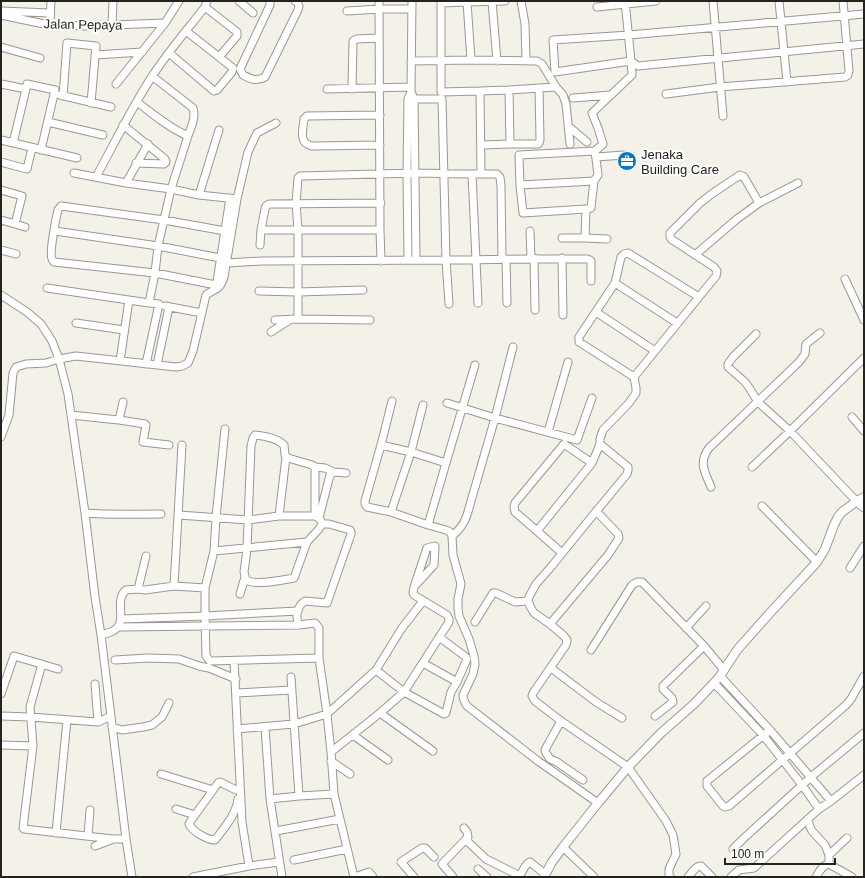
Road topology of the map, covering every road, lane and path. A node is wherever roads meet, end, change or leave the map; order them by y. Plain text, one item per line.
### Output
1 (50, 1) edge
2 (113, 1) edge
3 (178, 1) edge
4 (239, 1) edge
5 (270, 1) edge
6 (295, 1) edge
7 (380, 1) edge
8 (412, 1) edge
9 (483, 1) edge
10 (492, 1) edge
11 (504, 1) edge
12 (521, 1) edge
13 (656, 1) edge
14 (713, 1) edge
15 (779, 1) edge
16 (843, 1) edge
17 (441, 2) edge
18 (467, 2) junction
19 (625, 2) edge
20 (206, 4) edge
21 (597, 7) dead end
22 (380, 9) junction
23 (412, 9) junction
24 (1, 11) edge
25 (347, 11) dead end
26 (50, 13) junction
27 (253, 13) dead end
28 (864, 14) edge
29 (1, 15) edge
30 (844, 15) junction
31 (781, 21) junction
32 (165, 23) junction
33 (50, 24) junction
34 (112, 26) junction
35 (715, 27) junction
36 (186, 31) junction
37 (629, 35) junction
38 (379, 38) junction
39 (864, 44) edge
40 (1, 47) edge
41 (847, 47) junction
42 (142, 52) junction
43 (784, 52) junction
44 (169, 53) junction
45 (95, 55) junction
46 (219, 57) junction
47 (40, 58) dead end
48 (718, 58) junction
49 (471, 60) junction
50 (526, 60) junction
51 (411, 61) junction
52 (442, 61) junction
53 (497, 61) junction
54 (631, 62) junction
55 (152, 76) junction
56 (787, 82) junction
57 (1, 84) edge
58 (116, 84) dead end
59 (556, 87) junction
60 (720, 87) junction
61 (380, 88) junction
62 (539, 88) junction
63 (327, 89) dead end
64 (352, 89) junction
65 (26, 90) junction
66 (509, 90) junction
67 (480, 91) junction
68 (54, 94) junction
69 (411, 94) junction
70 (666, 94) dead end
71 (442, 95) junction
72 (611, 95) junction
73 (63, 96) junction
74 (573, 98) dead end
75 (91, 102) junction
76 (137, 102) junction
77 (111, 107) dead end
78 (380, 115) junction
79 (723, 116) dead end
80 (48, 122) junction
81 (276, 123) dead end
82 (124, 125) junction
83 (568, 126) junction
84 (219, 130) dead end
85 (103, 135) dead end
86 (188, 136) junction
87 (1, 140) edge
88 (587, 142) dead end
89 (13, 143) junction
90 (148, 144) junction
91 (510, 144) junction
92 (570, 144) dead end
93 (380, 145) junction
94 (481, 145) junction
95 (32, 148) junction
96 (41, 150) junction
97 (596, 154) junction
98 (624, 155) dead end
99 (77, 158) dead end
100 (1, 162) edge
101 (166, 162) junction
102 (136, 163) junction
103 (177, 169) junction
104 (415, 172) junction
105 (74, 173) dead end
106 (407, 173) junction
107 (444, 173) junction
108 (380, 174) junction
109 (472, 174) junction
110 (481, 174) junction
111 (96, 177) junction
112 (594, 181) junction
113 (126, 182) junction
114 (798, 183) dead end
115 (520, 186) junction
116 (171, 189) junction
117 (1, 190) edge
118 (199, 195) junction
119 (233, 199) junction
120 (380, 203) junction
121 (759, 203) junction
122 (296, 204) junction
123 (586, 209) junction
124 (1, 220) edge
125 (164, 220) junction
126 (15, 224) junction
127 (25, 227) dead end
128 (261, 230) junction
129 (298, 230) junction
130 (380, 230) junction
131 (55, 231) junction
132 (225, 231) junction
133 (530, 231) dead end
134 (562, 238) dead end
135 (585, 238) junction
136 (607, 239) dead end
137 (260, 245) dead end
138 (158, 246) junction
139 (1, 250) edge
140 (16, 254) dead end
141 (695, 255) junction
142 (532, 258) junction
143 (562, 258) junction
144 (504, 259) junction
145 (224, 260) junction
146 (382, 260) junction
147 (408, 260) junction
148 (416, 260) junction
149 (446, 260) junction
150 (477, 260) junction
151 (298, 261) junction
152 (155, 273) junction
153 (845, 278) dead end
154 (591, 281) dead end
155 (615, 283) junction
156 (216, 287) junction
157 (47, 288) dead end
158 (363, 290) dead end
159 (259, 291) dead end
160 (298, 292) junction
161 (1, 295) edge
162 (699, 297) junction
163 (129, 300) junction
164 (149, 303) junction
165 (478, 303) dead end
166 (507, 303) dead end
167 (159, 304) junction
168 (449, 304) dead end
169 (169, 307) junction
170 (535, 310) dead end
171 (202, 312) junction
172 (596, 312) junction
173 (563, 315) dead end
174 (295, 319) junction
175 (275, 320) dead end
176 (370, 320) dead end
177 (864, 320) edge
178 (76, 323) dead end
179 (677, 323) junction
180 (124, 330) junction
181 (271, 332) dead end
182 (820, 333) dead end
183 (756, 334) dead end
184 (513, 347) dead end
185 (655, 351) junction
186 (864, 358) edge
187 (59, 359) junction
188 (120, 361) junction
189 (568, 362) dead end
190 (146, 364) junction
191 (158, 365) junction
192 (475, 365) dead end
193 (634, 377) junction
194 (592, 398) dead end
195 (392, 401) dead end
196 (123, 402) dead end
197 (758, 402) junction
198 (447, 403) dead end
199 (424, 405) dead end
200 (463, 409) junction
201 (71, 415) junction
202 (852, 416) dead end
203 (495, 418) junction
204 (119, 420) junction
205 (225, 429) dead end
206 (790, 431) junction
207 (864, 431) edge
208 (548, 432) junction
209 (1, 437) edge
210 (381, 444) junction
211 (600, 444) junction
212 (169, 445) dead end
213 (182, 445) dead end
214 (410, 452) junction
215 (286, 456) junction
216 (446, 463) junction
217 (592, 463) junction
218 (315, 467) junction
219 (752, 467) dead end
220 (334, 472) junction
221 (346, 474) dead end
222 (711, 487) dead end
223 (860, 499) edge
224 (762, 506) dead end
225 (864, 508) edge
226 (596, 511) junction
227 (392, 512) junction
228 (85, 513) junction
229 (161, 514) dead end
230 (179, 516) junction
231 (279, 516) junction
232 (216, 517) junction
233 (319, 519) junction
234 (248, 520) junction
235 (428, 525) junction
236 (537, 531) junction
237 (452, 536) junction
238 (308, 542) junction
239 (864, 546) edge
240 (247, 549) junction
241 (214, 551) junction
242 (562, 554) junction
243 (146, 556) dead end
244 (817, 562) junction
245 (850, 568) dead end
246 (244, 577) junction
247 (174, 586) junction
248 (414, 587) junction
249 (205, 588) junction
250 (138, 589) junction
251 (240, 594) dead end
252 (423, 601) junction
253 (528, 601) junction
254 (706, 606) dead end
255 (298, 611) junction
256 (205, 616) junction
257 (120, 619) junction
258 (475, 622) dead end
259 (550, 624) junction
260 (299, 625) junction
261 (118, 627) junction
262 (205, 627) junction
263 (686, 628) junction
264 (101, 635) junction
265 (440, 637) junction
266 (704, 646) junction
267 (591, 650) dead end
268 (206, 656) junction
269 (319, 658) junction
270 (115, 660) dead end
271 (234, 661) junction
272 (423, 663) junction
273 (42, 664) junction
274 (199, 666) junction
275 (551, 668) junction
276 (58, 669) dead end
277 (376, 670) junction
278 (722, 673) junction
279 (864, 676) edge
280 (291, 677) dead end
281 (236, 679) junction
282 (457, 682) junction
283 (714, 683) junction
284 (95, 684) dead end
285 (292, 690) junction
286 (404, 692) junction
287 (236, 693) junction
288 (1, 694) edge
289 (169, 703) dead end
290 (380, 713) junction
291 (327, 714) junction
292 (1, 716) edge
293 (111, 716) junction
294 (655, 716) dead end
295 (30, 717) junction
296 (622, 718) dead end
297 (67, 720) junction
298 (561, 721) junction
299 (98, 722) junction
300 (294, 724) junction
301 (112, 727) junction
302 (265, 727) junction
303 (237, 728) junction
304 (770, 730) junction
305 (864, 733) edge
306 (353, 735) junction
307 (762, 735) junction
308 (1, 745) edge
309 (33, 746) junction
310 (433, 751) dead end
311 (331, 752) junction
312 (790, 753) junction
313 (388, 760) dead end
314 (782, 760) junction
315 (331, 761) junction
316 (628, 767) junction
317 (161, 774) dead end
318 (350, 774) dead end
319 (864, 775) edge
320 (811, 777) junction
321 (583, 780) dead end
322 (802, 784) junction
323 (213, 790) junction
324 (238, 790) junction
325 (334, 794) junction
326 (299, 796) junction
327 (270, 799) junction
328 (831, 801) junction
329 (598, 802) junction
330 (176, 809) dead end
331 (819, 809) junction
332 (90, 810) dead end
333 (195, 815) junction
334 (340, 819) junction
335 (808, 819) junction
336 (464, 828) dead end
337 (276, 831) junction
338 (56, 833) junction
339 (88, 836) junction
340 (847, 838) dead end
341 (114, 839) junction
342 (126, 839) junction
343 (466, 840) junction
344 (96, 846) dead end
345 (564, 847) junction
346 (347, 849) junction
347 (733, 849) dead end
348 (829, 855) junction
349 (434, 857) dead end
350 (294, 860) dead end
351 (279, 862) junction
352 (829, 864) junction
353 (249, 866) junction
354 (478, 869) dead end
355 (544, 876) edge
356 (132, 877) edge
357 (193, 877) edge
358 (282, 877) edge
359 (355, 877) edge
360 (373, 877) edge
361 (414, 877) edge
362 (453, 877) edge
363 (487, 877) edge
364 (594, 877) edge
365 (670, 877) edge
366 (688, 877) edge
367 (712, 877) edge
368 (731, 877) edge
369 (816, 877) edge
370 (852, 877) edge

1 - 26 street
2 - 34 street
3 - 32 street
4 - 27 street
5 - 6 street
7 - 22 street
8 - 23 street
9 - 10 street
9 - 18 street
10 - 11 street
10 - 53 street
12 - 50 street
13 - 19 street
14 - 35 street
15 - 31 street
16 - 30 street
17 - 18 street
17 - 52 street
18 - 49 street
19 - 21 street
19 - 37 street
20 - 36 street
20 - 46 street
22 - 23 street
22 - 25 street
22 - 38 street
23 - 51 street
24 - 26 street
26 - 33 street
28 - 30 street
29 - 33 street, Jalan Pepaya
30 - 31 street
30 - 41 street
31 - 35 street
31 - 43 street
32 - 34 street, Jalan Pepaya
32 - 42 street
33 - 34 street, Jalan Pepaya
35 - 37 street
35 - 48 street
36 - 44 street
36 - 46 street
37 - 54 street
37 - 54 street
38 - 61 street
38 - 64 street
39 - 41 street
40 - 47 street
41 - 43 street
41 - 56 street
42 - 45 street
42 - 58 street
43 - 48 street
43 - 56 street
44 - 46 street
44 - 55 street
45 - 73 street
45 - 75 street
48 - 54 street
48 - 60 street
49 - 52 street
49 - 53 street
50 - 53 street
50 - 59 street
51 - 52 street
51 - 69 street
52 - 71 street
54 - 72 street
55 - 76 street
55 - 86 street
56 - 60 street
57 - 65 street
59 - 62 street
59 - 83 street
60 - 70 street
60 - 79 street
61 - 64 street
61 - 69 street
61 - 78 street
62 - 66 street
62 - 91 street
63 - 64 street
65 - 68 street
65 - 89 street
66 - 67 street
66 - 91 street
67 - 71 street
67 - 94 street
68 - 73 street
68 - 80 street
69 - 71 street
69 - 104 street
69 - 106 street
71 - 107 street
72 - 74 street
72 - 97 street
73 - 75 street
75 - 77 street
76 - 82 street
76 - 86 street
78 - 93 street
78 - 93 street
80 - 85 street
80 - 96 street
81 - 119 street
82 - 90 street
82 - 111 street
83 - 88 street
83 - 92 street
84 - 118 street
86 - 103 street
87 - 89 street
89 - 95 street
90 - 101 street
90 - 102 street
91 - 94 street
93 - 108 street
94 - 110 street
95 - 96 street
95 - 100 street
96 - 99 street
97 - 98 street
97 - 112 street
97 - 115 street
101 - 102 street
101 - 103 street
102 - 113 street
103 - 116 street
104 - 106 street
104 - 107 street
104 - 148 street
105 - 111 street
106 - 108 street
106 - 147 street
107 - 109 street
107 - 149 street
108 - 120 street
108 - 122 street
109 - 110 street
109 - 150 street
110 - 144 street
111 - 113 street
112 - 115 street
112 - 123 street
113 - 116 street
114 - 121 street
115 - 123 street
116 - 118 street
116 - 125 street
117 - 126 street
118 - 119 street
119 - 132 street
119 - 145 street
120 - 122 street
120 - 130 street
121 - 141 street
121 - 141 street
122 - 128 street
122 - 129 street
123 - 135 street
124 - 126 street
125 - 131 street
125 - 132 street
125 - 138 street
126 - 127 street
128 - 129 street
128 - 137 street
129 - 130 street
129 - 151 street
130 - 146 street
131 - 138 street
131 - 152 street
132 - 145 street
133 - 142 street
134 - 135 street
135 - 136 street
138 - 145 street
138 - 152 street
139 - 140 street
141 - 162 street
142 - 143 street
142 - 144 street
142 - 170 street
143 - 154 street
143 - 173 street
144 - 150 street
144 - 166 street
145 - 151 street
145 - 156 street
146 - 147 street
146 - 151 street
147 - 148 street
148 - 149 street
149 - 150 street
149 - 168 street
150 - 165 street
151 - 160 street
152 - 156 street
152 - 164 street
153 - 177 street
155 - 162 street
155 - 172 street
155 - 179 street
156 - 171 street
157 - 163 street
158 - 160 street
159 - 160 street
160 - 174 street
161 - 187 street
162 - 179 street
163 - 164 street
163 - 180 street
164 - 167 street
167 - 169 street
167 - 190 street
169 - 171 street
169 - 191 street
171 - 191 street
172 - 185 street
172 - 193 street
174 - 175 street
174 - 176 street
174 - 181 street
178 - 180 street
179 - 185 street
180 - 188 street
182 - 197 street
183 - 197 street
184 - 203 street
185 - 193 street
186 - 206 street
187 - 188 street
187 - 201 street
187 - 209 street
188 - 190 street
189 - 208 street
190 - 191 street
192 - 200 street
193 - 211 street
194 - 208 street
195 - 210 street
196 - 204 street
197 - 206 street
197 - 222 street
198 - 200 street
199 - 214 street
200 - 203 street
200 - 216 street
201 - 204 street
201 - 228 street
202 - 207 street
203 - 208 street
203 - 237 street
204 - 212 street
205 - 232 street
206 - 219 street
206 - 223 street
210 - 214 street
210 - 227 street
211 - 217 street
211 - 226 street
213 - 230 street
214 - 216 street
214 - 227 street
215 - 218 street
215 - 231 street
215 - 234 street
216 - 235 street
217 - 236 street
217 - 236 street
218 - 220 street
218 - 233 street
220 - 221 street
220 - 233 street
223 - 225 street
223 - 244 street
224 - 244 street
226 - 242 street
226 - 259 street
227 - 235 street
228 - 229 street
228 - 264 street
230 - 232 street
230 - 247 street
231 - 233 street
231 - 234 street
232 - 234 street
232 - 241 street
233 - 238 street
233 - 255 street
234 - 240 street
235 - 237 street
236 - 242 street
237 - 329 street
238 - 240 street
238 - 246 street
239 - 245 street
240 - 241 street
240 - 246 street
241 - 249 street
242 - 253 street
243 - 250 street
244 - 278 street
246 - 251 street
247 - 249 street
247 - 250 street
248 - 248 street
248 - 252 street
249 - 256 street
250 - 257 street
252 - 265 street
252 - 277 street
253 - 258 street
253 - 259 street
254 - 263 street
255 - 256 street
255 - 260 street
256 - 257 street
256 - 262 street
257 - 261 street
259 - 275 street
260 - 262 street
260 - 269 street
261 - 262 street
261 - 264 street
262 - 268 street
263 - 266 street
263 - 267 street
264 - 293 street
265 - 272 street
265 - 282 street
266 - 278 street
266 - 294 street
268 - 271 street
268 - 274 street
269 - 271 street
269 - 291 street
270 - 274 street
271 - 281 street
272 - 282 street
272 - 286 street
273 - 276 street
273 - 288 street
273 - 295 street
274 - 281 street
275 - 296 street
275 - 298 street
277 - 286 street
277 - 291 street
278 - 283 street
278 - 304 street
279 - 312 street
280 - 285 street
281 - 287 street
282 - 286 street
283 - 307 street
283 - 316 street
284 - 299 street
285 - 287 street
285 - 300 street
286 - 290 street
287 - 303 street
289 - 301 street
290 - 306 street
290 - 310 street
291 - 300 street
291 - 311 street
292 - 295 street
293 - 299 street
293 - 301 street
295 - 297 street
295 - 309 street
297 - 299 street
297 - 338 street
298 - 316 street
298 - 321 street
300 - 302 street
300 - 326 street
301 - 342 street
302 - 303 street
302 - 327 street
303 - 324 street
304 - 307 street
304 - 312 street
305 - 320 street
306 - 311 street
306 - 313 street
307 - 314 street
307 - 314 street
308 - 309 street
309 - 338 street
311 - 315 street
312 - 314 street
312 - 320 street
314 - 322 street
315 - 318 street
315 - 325 street
316 - 329 street
316 - 365 street
317 - 323 street
319 - 328 street
320 - 322 street
320 - 328 street
322 - 331 street
322 - 347 street
323 - 324 street
323 - 333 street
324 - 333 street
324 - 353 street
325 - 326 street
325 - 334 street
326 - 327 street
327 - 337 street
328 - 331 street
329 - 345 street
330 - 333 street
331 - 335 street
332 - 339 street
334 - 337 street
334 - 346 street
335 - 348 street
335 - 368 street
336 - 343 street
337 - 351 street
338 - 339 street
339 - 341 street
340 - 348 street
341 - 342 street
341 - 344 street
342 - 356 street
343 - 355 street
343 - 362 street
345 - 355 street
345 - 364 street
346 - 350 street
346 - 359 street
348 - 352 street
349 - 361 street
351 - 353 street
351 - 358 street
352 - 369 street
352 - 370 street
353 - 357 street
354 - 363 street
359 - 360 street
366 - 367 street

